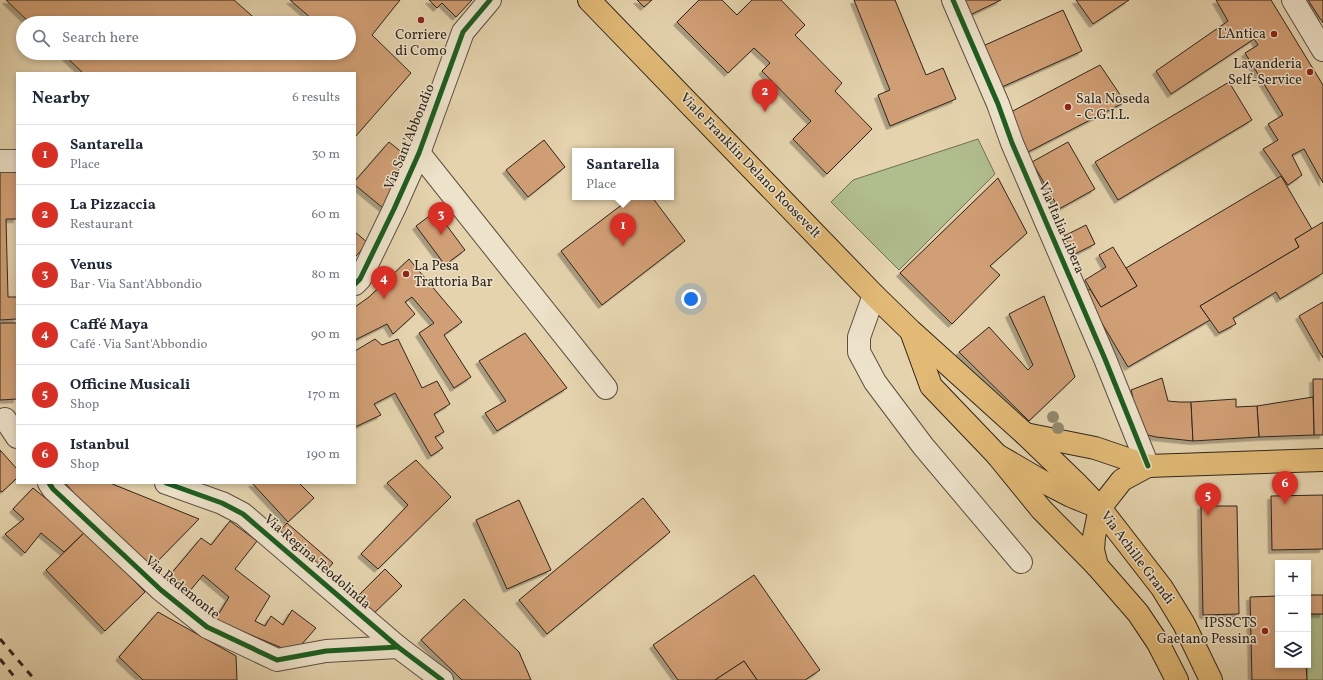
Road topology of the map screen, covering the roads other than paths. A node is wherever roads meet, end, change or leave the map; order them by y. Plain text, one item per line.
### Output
1 (490, 0) edge
2 (589, 0) edge
3 (953, 0) edge
4 (1293, 0) edge
5 (1323, 50) edge
6 (419, 153) junction
7 (0, 161) edge
8 (16, 161) edge
9 (356, 283) edge
10 (874, 296) junction
11 (911, 331) junction
12 (606, 388) dead end
13 (1024, 434) junction
14 (996, 455) junction
15 (1323, 460) edge
16 (1148, 466) junction
17 (50, 484) edge
18 (169, 484) edge
19 (1100, 508) junction
20 (1022, 562) dead end
21 (1097, 566) junction
22 (398, 647) junction
23 (442, 680) edge
24 (1177, 680) edge
25 (1211, 680) edge

1 - 6 street, Via Sant'Abbondio
2 - 10 main road, Viale Franklin Delano Roosevelt
3 - 16 street, Via Italia Libera
4 - 5 street
6 - 9 street, Via Sant'Abbondio
6 - 12 street
7 - 8 street
10 - 11 main road, Viale Franklin Delano Roosevelt
10 - 20 street
11 - 13 main road, Viale Franklin Delano Roosevelt
11 - 14 main road, Viale Franklin Delano Roosevelt
13 - 16 main road
13 - 19 main road, Viale Franklin Delano Roosevelt
14 - 19 main road, Viale Franklin Delano Roosevelt
14 - 21 main road
15 - 16 main road
16 - 19 main road
17 - 22 street, Via Pedemonte
18 - 22 street, Via Regina Teodolinda
19 - 21 main road, Via Achille Grandi
19 - 25 main road, Via Achille Grandi
21 - 24 main road
22 - 23 street, Via Regina Teodolinda

